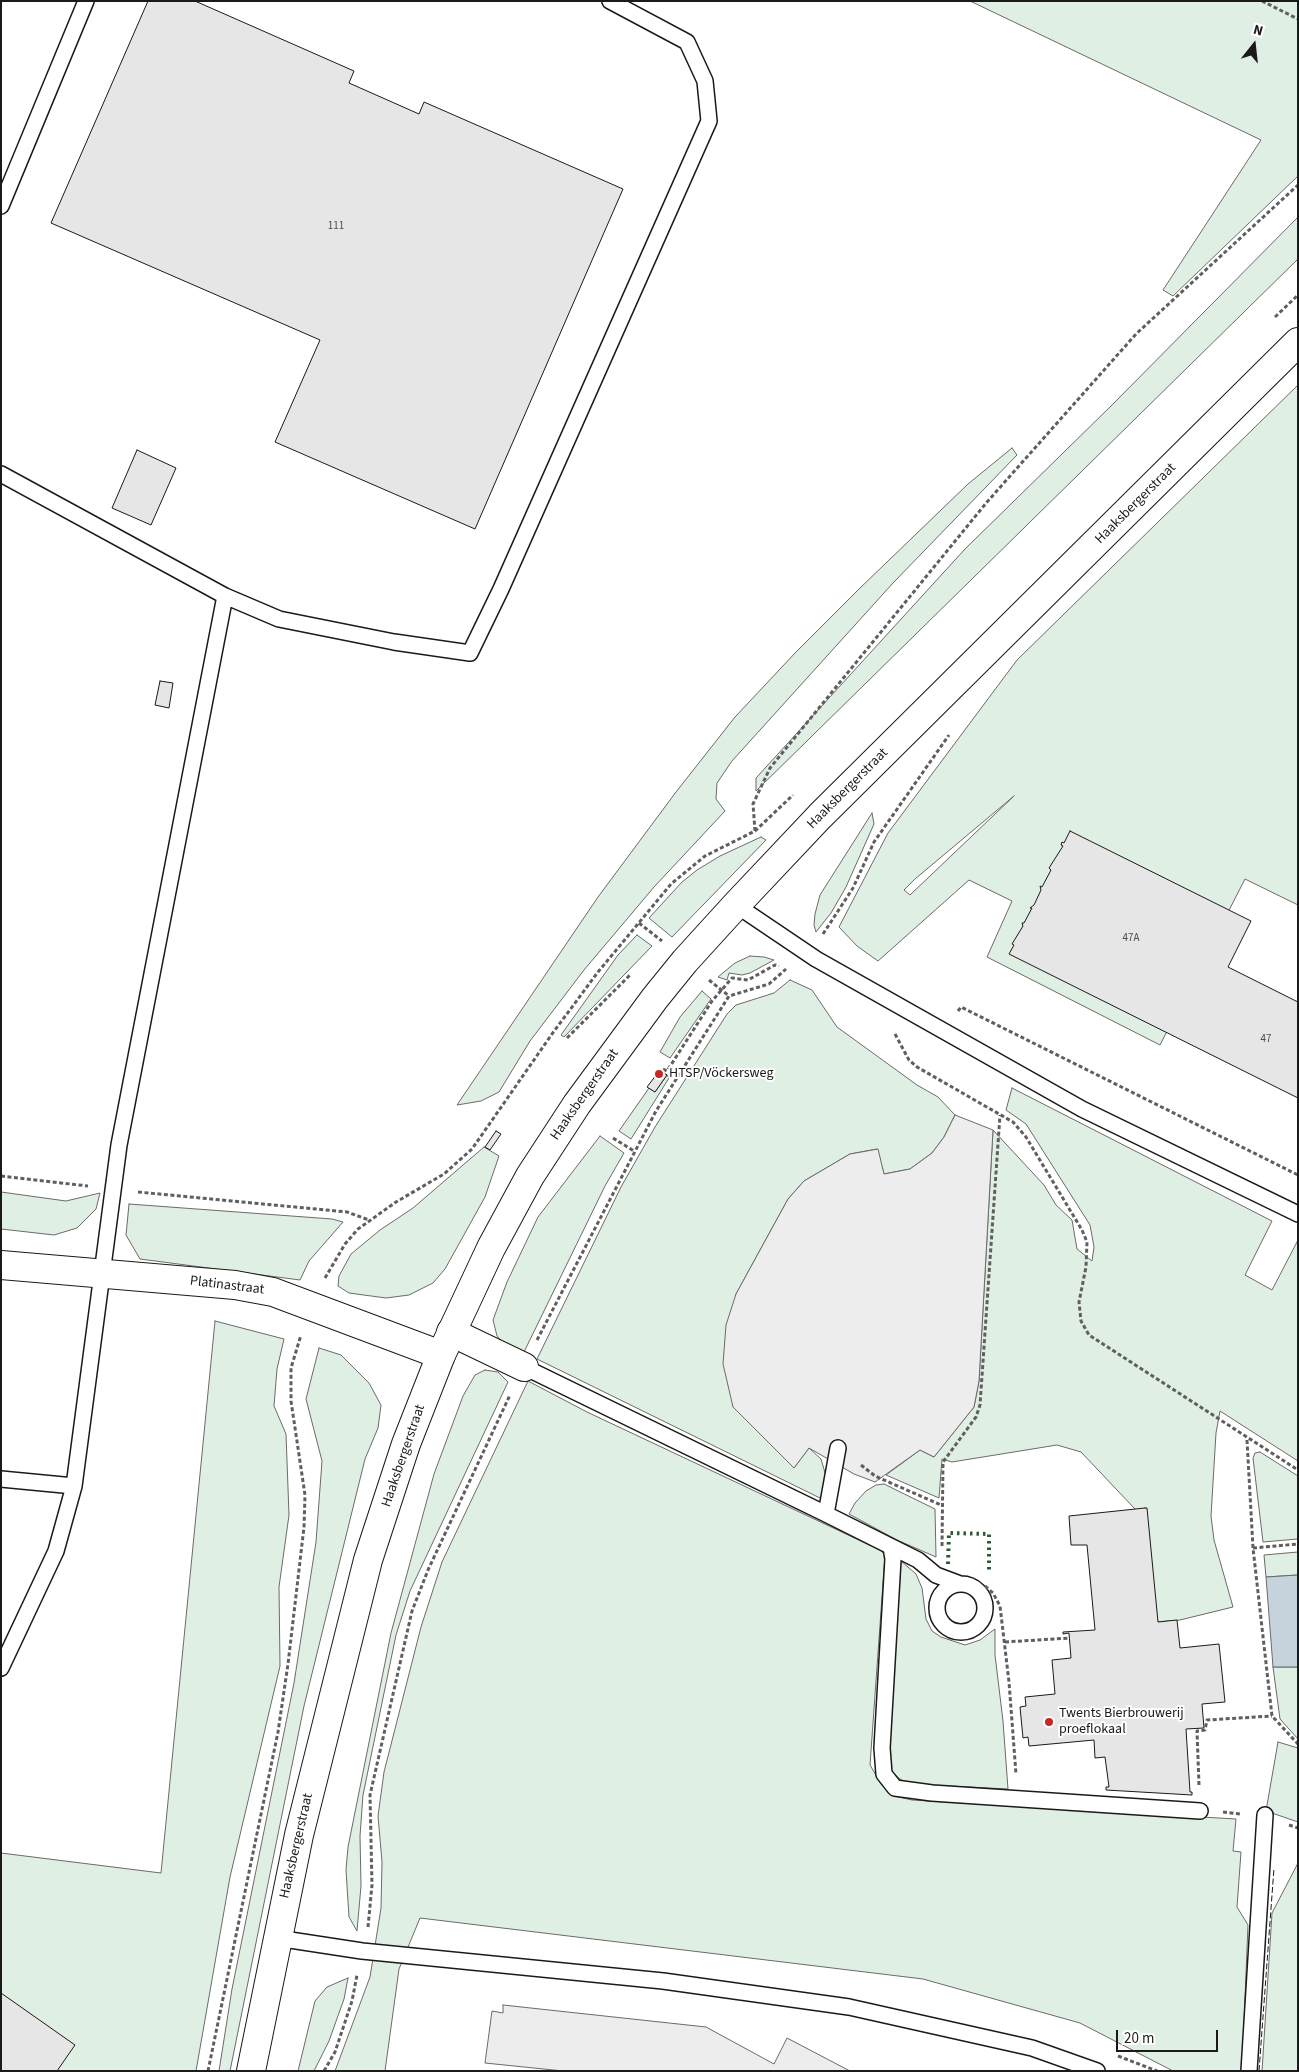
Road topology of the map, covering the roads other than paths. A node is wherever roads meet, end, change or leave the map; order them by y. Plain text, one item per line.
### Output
1 (86, 1) edge
2 (610, 1) edge
3 (1, 206) edge
4 (1298, 342) edge
5 (1, 474) edge
6 (224, 596) junction
7 (736, 906) junction
8 (1298, 1214) edge
9 (1, 1265) edge
10 (102, 1275) junction
11 (446, 1343) junction
12 (524, 1366) joint
13 (838, 1448) road end
14 (1, 1479) edge
15 (74, 1486) junction
16 (826, 1514) junction
17 (891, 1547) junction
18 (936, 1575) junction
19 (960, 1584) junction
20 (940, 1596) junction
21 (1, 1668) edge
22 (1200, 1811) road end
23 (1265, 1815) road end
24 (277, 1938) junction
25 (251, 2071) edge
26 (1097, 2071) edge
27 (1249, 2071) edge

1 - 3 lane
2 - 6 lane
4 - 7 main road, Haaksbergerstraat
5 - 6 lane
6 - 10 lane
7 - 8 lane
7 - 11 main road, Haaksbergerstraat
9 - 10 main road, Platinastraat
10 - 11 main road, Platinastraat
10 - 15 lane
11 - 12 main road, Platinastraat
11 - 24 main road, Haaksbergerstraat
12 - 16 lane
13 - 16 lane
14 - 15 lane
15 - 21 lane
16 - 17 lane
17 - 18 lane
17 - 22 lane
18 - 19 lane
18 - 20 lane
19 - 20 lane
19 - 20 lane
23 - 27 lane
24 - 25 main road, Haaksbergerstraat
24 - 26 lane

